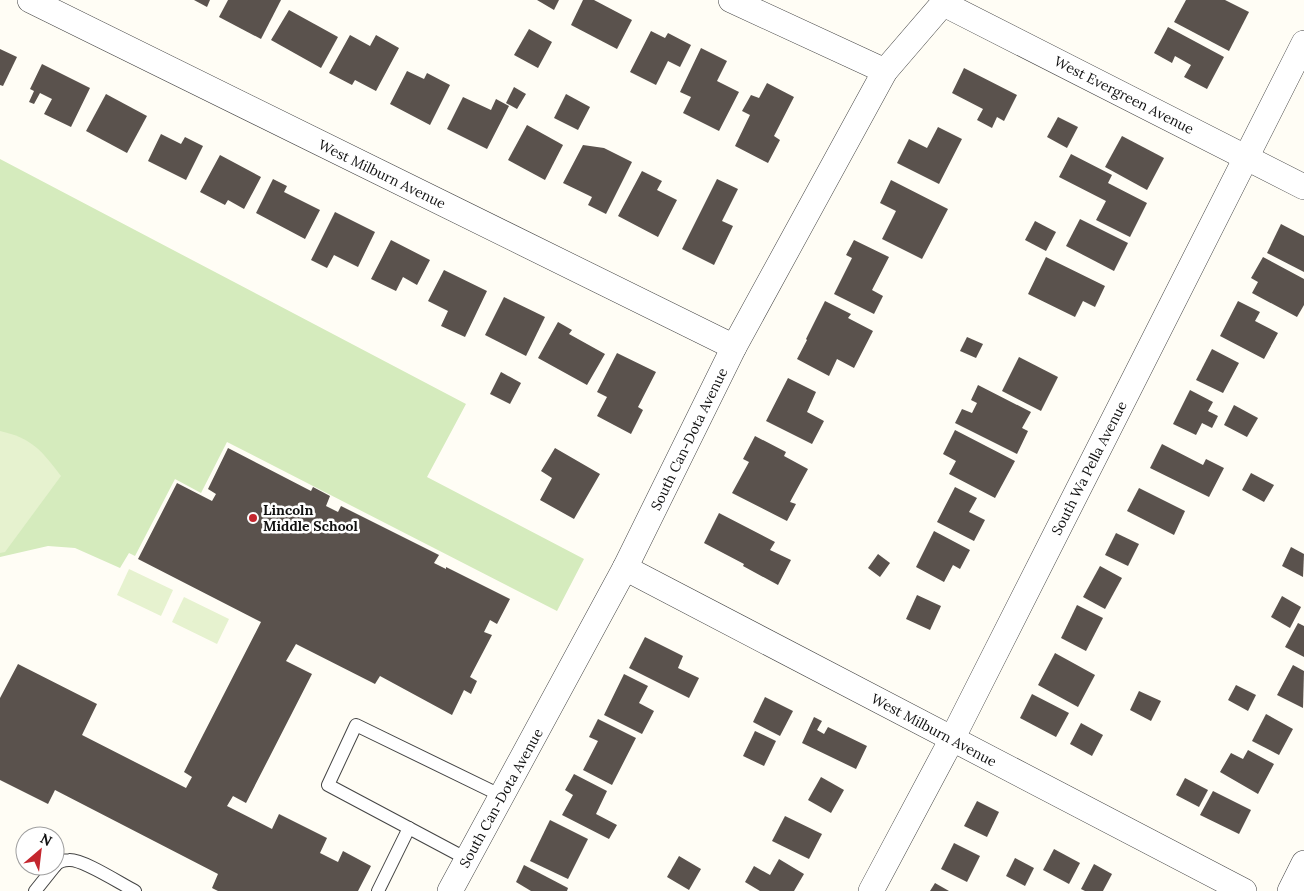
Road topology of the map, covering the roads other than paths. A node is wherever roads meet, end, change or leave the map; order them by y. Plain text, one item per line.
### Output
1 (731, 0) edge
2 (34, 1) edge
3 (945, 2) edge
4 (1304, 43) edge
5 (885, 71) junction
6 (1246, 157) junction
7 (1304, 187) edge
8 (734, 347) junction
9 (625, 568) junction
10 (952, 739) junction
11 (502, 796) junction
12 (409, 828) junction
13 (467, 859) junction
14 (65, 861) edge
15 (1304, 863) edge
16 (47, 876) edge
17 (35, 891) edge
18 (135, 891) edge
19 (378, 891) edge
20 (450, 891) edge
21 (870, 891) edge
22 (1244, 891) edge
23 (1290, 891) edge

1 - 5 street
2 - 8 street, West Milburn Avenue
3 - 5 street, South Can-Dota Avenue
3 - 6 street, West Evergreen Avenue
4 - 6 street, South Wa Pella Avenue
5 - 8 street, South Can-Dota Avenue
6 - 7 street, West Evergreen Avenue
6 - 10 street, South Wa Pella Avenue
8 - 9 street, South Can-Dota Avenue
9 - 10 street, West Milburn Avenue
9 - 11 street, South Can-Dota Avenue
10 - 21 street, South Wa Pella Avenue
10 - 22 street, West Milburn Avenue
11 - 12 lane
11 - 13 street, South Can-Dota Avenue
12 - 13 lane
12 - 19 lane
13 - 20 street, South Can-Dota Avenue
14 - 18 lane
15 - 23 street
16 - 17 lane

